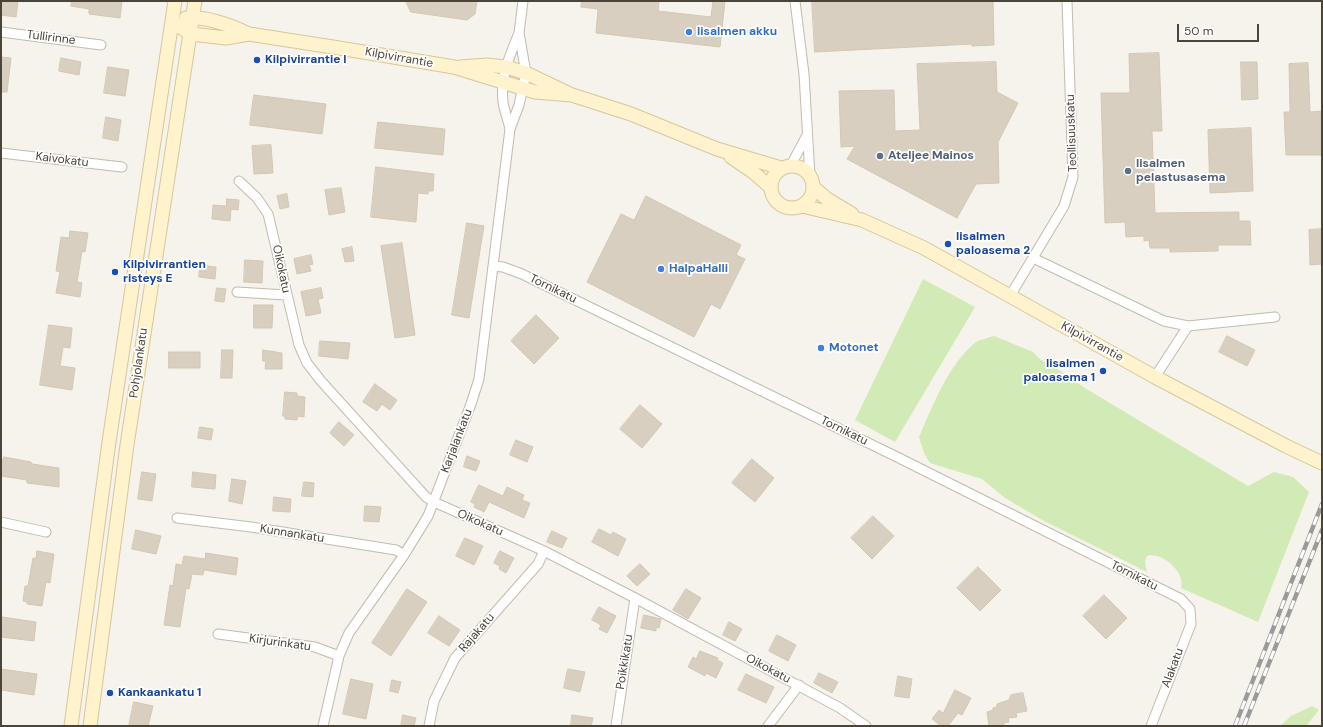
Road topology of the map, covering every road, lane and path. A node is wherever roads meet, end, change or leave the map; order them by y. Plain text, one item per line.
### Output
1 (175, 1) edge
2 (195, 1) edge
3 (523, 1) edge
4 (795, 1) edge
5 (1067, 1) edge
6 (193, 18) junction
7 (172, 22) junction
8 (1, 32) edge
9 (519, 33) junction
10 (191, 34) junction
11 (249, 34) junction
12 (101, 45) dead end
13 (454, 67) junction
14 (506, 67) junction
15 (526, 73) junction
16 (503, 82) junction
17 (524, 89) junction
18 (572, 95) junction
19 (510, 129) junction
20 (808, 134) junction
21 (717, 149) junction
22 (1, 153) edge
23 (122, 167) dead end
24 (786, 167) junction
25 (239, 181) dead end
26 (812, 182) junction
27 (770, 187) junction
28 (802, 206) junction
29 (862, 220) junction
30 (1033, 258) junction
31 (493, 266) junction
32 (237, 292) dead end
33 (286, 295) junction
34 (1010, 296) junction
35 (1275, 317) dead end
36 (1188, 326) junction
37 (1155, 377) junction
38 (1322, 463) edge
39 (434, 502) junction
40 (178, 518) dead end
41 (1, 522) edge
42 (46, 532) dead end
43 (544, 551) junction
44 (404, 556) junction
45 (635, 598) junction
46 (1190, 609) joint
47 (218, 634) dead end
48 (340, 656) junction
49 (799, 686) junction
50 (71, 726) edge
51 (90, 726) edge
52 (322, 726) edge
53 (429, 726) edge
54 (616, 726) edge
55 (768, 726) edge
56 (866, 726) edge
57 (1151, 726) edge

1 - 7 street, Pohjolankatu
2 - 6 street, Pohjolankatu
3 - 9 street
4 - 20 street
5 - 30 street, Teollisuuskatu
6 - 7 street, Kilpivirrantie
6 - 10 street, Pohjolankatu
6 - 11 street, Kilpivirrantie
7 - 10 street, Kilpivirrantie
7 - 50 street, Pohjolankatu
8 - 12 street, Tullirinne
9 - 14 street, Karjalankatu
9 - 15 street, Karjalankatu
10 - 11 street, Kilpivirrantie
10 - 51 street, Pohjolankatu
11 - 13 street, Kilpivirrantie
13 - 14 street, Kilpivirrantie
13 - 16 street, Kilpivirrantie
14 - 15 street, Kilpivirrantie
14 - 16 street, Karjalankatu
15 - 17 street, Karjalankatu
15 - 18 street, Kilpivirrantie
16 - 17 street, Kilpivirrantie
16 - 19 street, Karjalankatu
17 - 18 street, Kilpivirrantie
17 - 19 street, Karjalankatu
18 - 21 street, Kilpivirrantie
19 - 31 street, Karjalankatu
20 - 24 street
20 - 26 street
21 - 24 street, Kilpivirrantie
21 - 27 street, Kilpivirrantie
22 - 23 street, Kaivokatu
24 - 26 street
24 - 27 street
25 - 33 street, Oikokatu
26 - 28 street
26 - 29 street, Kilpivirrantie
27 - 28 street
28 - 29 street, Kilpivirrantie
29 - 34 street, Kilpivirrantie
30 - 34 street, Teollisuuskatu
30 - 36 street
31 - 39 street, Karjalankatu
31 - 46 street, Tornikatu
32 - 33 street
33 - 39 street, Oikokatu
34 - 37 street, Kilpivirrantie
35 - 36 street
36 - 37 street
37 - 38 street, Kilpivirrantie
39 - 43 street, Oikokatu
39 - 44 street, Karjalankatu
40 - 44 street, Kunnankatu
41 - 42 street
43 - 45 street, Oikokatu
43 - 53 street, Rajakatu
44 - 48 street, Karjalankatu
45 - 49 street, Oikokatu
45 - 54 street, Poikkikatu
46 - 57 street, Alakatu
47 - 48 street, Kirjurinkatu
48 - 52 street, Karjalankatu
49 - 55 street
49 - 56 street, Oikokatu

